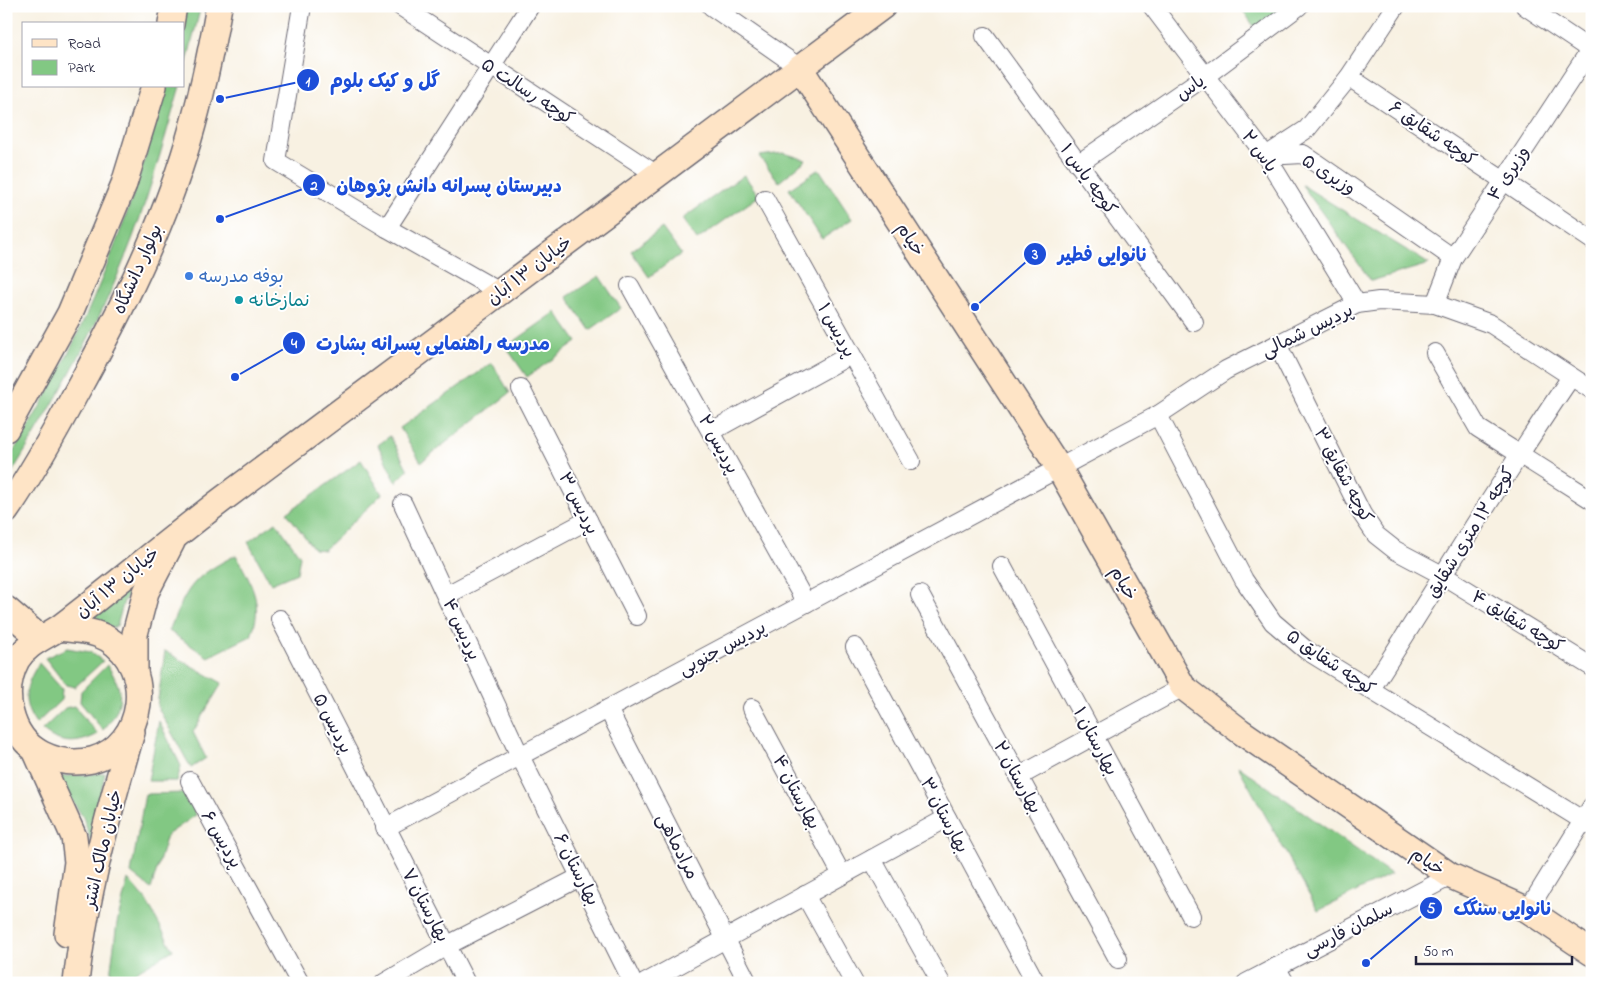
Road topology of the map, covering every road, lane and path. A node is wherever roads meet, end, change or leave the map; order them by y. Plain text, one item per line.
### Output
1 (174, 6) edge
2 (219, 6) edge
3 (302, 6) edge
4 (400, 6) edge
5 (530, 6) edge
6 (711, 6) edge
7 (883, 6) edge
8 (1152, 6) edge
9 (1299, 6) edge
10 (1396, 6) edge
11 (1525, 6) edge
12 (171, 22) edge
13 (985, 36) dead end
14 (1591, 49) edge
15 (491, 66) junction
16 (800, 68) junction
17 (1204, 77) junction
18 (1349, 77) junction
19 (153, 88) edge
20 (1266, 156) junction
21 (1078, 164) junction
22 (657, 175) junction
23 (1503, 180) junction
24 (765, 199) dead end
25 (387, 228) junction
26 (1592, 240) edge
27 (1453, 258) junction
28 (630, 286) dead end
29 (500, 292) junction
30 (1357, 304) junction
31 (1435, 304) junction
32 (1194, 322) dead end
33 (1277, 344) junction
34 (1435, 353) dead end
35 (850, 355) junction
36 (1571, 377) junction
37 (522, 389) dead end
38 (1592, 390) edge
39 (1158, 414) junction
40 (6, 430) edge
41 (712, 431) junction
42 (1518, 454) junction
43 (911, 461) dead end
44 (1059, 468) junction
45 (1592, 500) edge
46 (403, 504) dead end
47 (6, 511) edge
48 (588, 520) junction
49 (175, 535) junction
50 (1002, 566) dead end
51 (1444, 576) junction
52 (447, 595) junction
53 (920, 595) dead end
54 (806, 603) junction
55 (6, 609) edge
56 (637, 616) dead end
57 (280, 619) dead end
58 (49, 633) junction
59 (855, 647) dead end
60 (1592, 667) edge
61 (135, 672) junction
62 (1183, 687) junction
63 (1371, 689) junction
64 (752, 708) dead end
65 (608, 709) junction
66 (136, 718) junction
67 (1093, 736) junction
68 (21, 740) edge
69 (520, 756) junction
70 (1018, 776) junction
71 (190, 781) dead end
72 (1589, 817) edge
73 (947, 818) junction
74 (385, 828) junction
75 (872, 859) junction
76 (842, 875) junction
77 (1451, 876) junction
78 (580, 877) junction
79 (805, 895) junction
80 (1528, 910) junction
81 (1191, 916) dead end
82 (725, 939) junction
83 (448, 945) junction
84 (1592, 953) edge
85 (1118, 959) dead end
86 (1276, 967) junction
87 (66, 983) edge
88 (76, 983) edge
89 (300, 983) edge
90 (384, 983) edge
91 (466, 983) edge
92 (634, 983) edge
93 (645, 983) edge
94 (748, 983) edge
95 (854, 983) edge
96 (940, 983) edge
97 (1036, 983) edge
98 (1246, 983) edge
99 (1284, 983) edge

1 - 12 street
2 - 47 street, بولوار دانشگاه
3 - 25 street
4 - 15 street, کوچه رسالت ۵
5 - 15 street
6 - 16 street
7 - 16 street, خیابان ۱۳ آبان
8 - 17 street, یاس ۲
9 - 17 street, یاس
10 - 18 street, وزیری ۵
11 - 14 street
13 - 21 street, کوچه یاس ۱
14 - 23 street, وزیری ۴
15 - 22 street, کوچه رسالت ۵
15 - 25 street
16 - 22 street, خیابان ۱۳ آبان
16 - 44 street, خیام
17 - 20 street, یاس ۲
17 - 21 street, یاس
18 - 20 street, وزیری ۵
18 - 23 street, کوچه شقایق ۶
19 - 40 street
20 - 27 street, وزیری ۵
20 - 30 street, یاس ۲
21 - 32 street, کوچه یاس ۱
22 - 29 street, خیابان ۱۳ آبان
23 - 26 street, کوچه شقایق ۶
23 - 27 street, وزیری ۴
24 - 35 street, پردیس ۱
25 - 29 street
27 - 31 street, وزیری ۴
28 - 41 street, پردیس ۲
29 - 49 street, خیابان ۱۳ آبان
30 - 31 street, پردیس شمالی
30 - 33 street, پردیس شمالی
31 - 36 street, پردیس شمالی
33 - 39 street, پردیس شمالی
33 - 51 street, کوچه شقایق ۳
34 - 42 street
35 - 41 street
35 - 43 street, پردیس ۱
36 - 38 street, پردیس شمالی
36 - 42 street, کوچه ۱۲ متری شقایق
37 - 48 street, پردیس ۳
39 - 44 street, پردیس شمالی
39 - 63 street, کوچه شقایق ۵
41 - 54 street, پردیس ۲
42 - 45 street
42 - 51 street, کوچه ۱۲ متری شقایق
44 - 54 street, پردیس جنوبی
44 - 62 street, خیام
46 - 52 street, پردیس ۴
48 - 52 street
48 - 56 street, پردیس ۳
49 - 58 street, خیابان ۱۳ آبان
49 - 61 street, خیابان ۱۳ آبان
50 - 67 street, بهارستان ۱
51 - 60 street, کوچه شقایق ۴
51 - 63 street, کوچه ۱۲ متری شقایق
52 - 69 street, پردیس ۴
53 - 70 street, بهارستان ۲
54 - 65 street, پردیس جنوبی
55 - 58 street
57 - 74 street, پردیس ۵
58 - 61 street
58 - 68 street
59 - 73 street, بهارستان ۳
61 - 66 street
62 - 67 street
62 - 77 street, خیام
63 - 72 street, کوچه شقایق ۵
64 - 76 street, بهارستان ۴
65 - 69 street, پردیس جنوبی
65 - 82 street, مرادماهی
66 - 68 street
66 - 88 street, خیابان مالک اشتر
67 - 70 street
67 - 81 street, بهارستان ۱
68 - 87 street, خیابان مالک اشتر
69 - 74 street, پردیس جنوبی
69 - 78 street, بهارستان ۶
70 - 85 street, بهارستان ۲
71 - 89 street, پردیس ۶
72 - 80 street
73 - 75 street
73 - 97 street, بهارستان ۳
74 - 83 street, بهارستان ۷
75 - 76 street
75 - 96 street
76 - 79 street
77 - 80 street, خیام
77 - 86 street, سلمان فارسی
78 - 83 street
78 - 92 street, بهارستان ۶
79 - 82 street
79 - 95 street
80 - 84 street, خیام
82 - 93 street
82 - 94 street, مرادماهی
83 - 90 street
83 - 91 street, بهارستان ۷
86 - 98 street, سلمان فارسی
86 - 99 street

